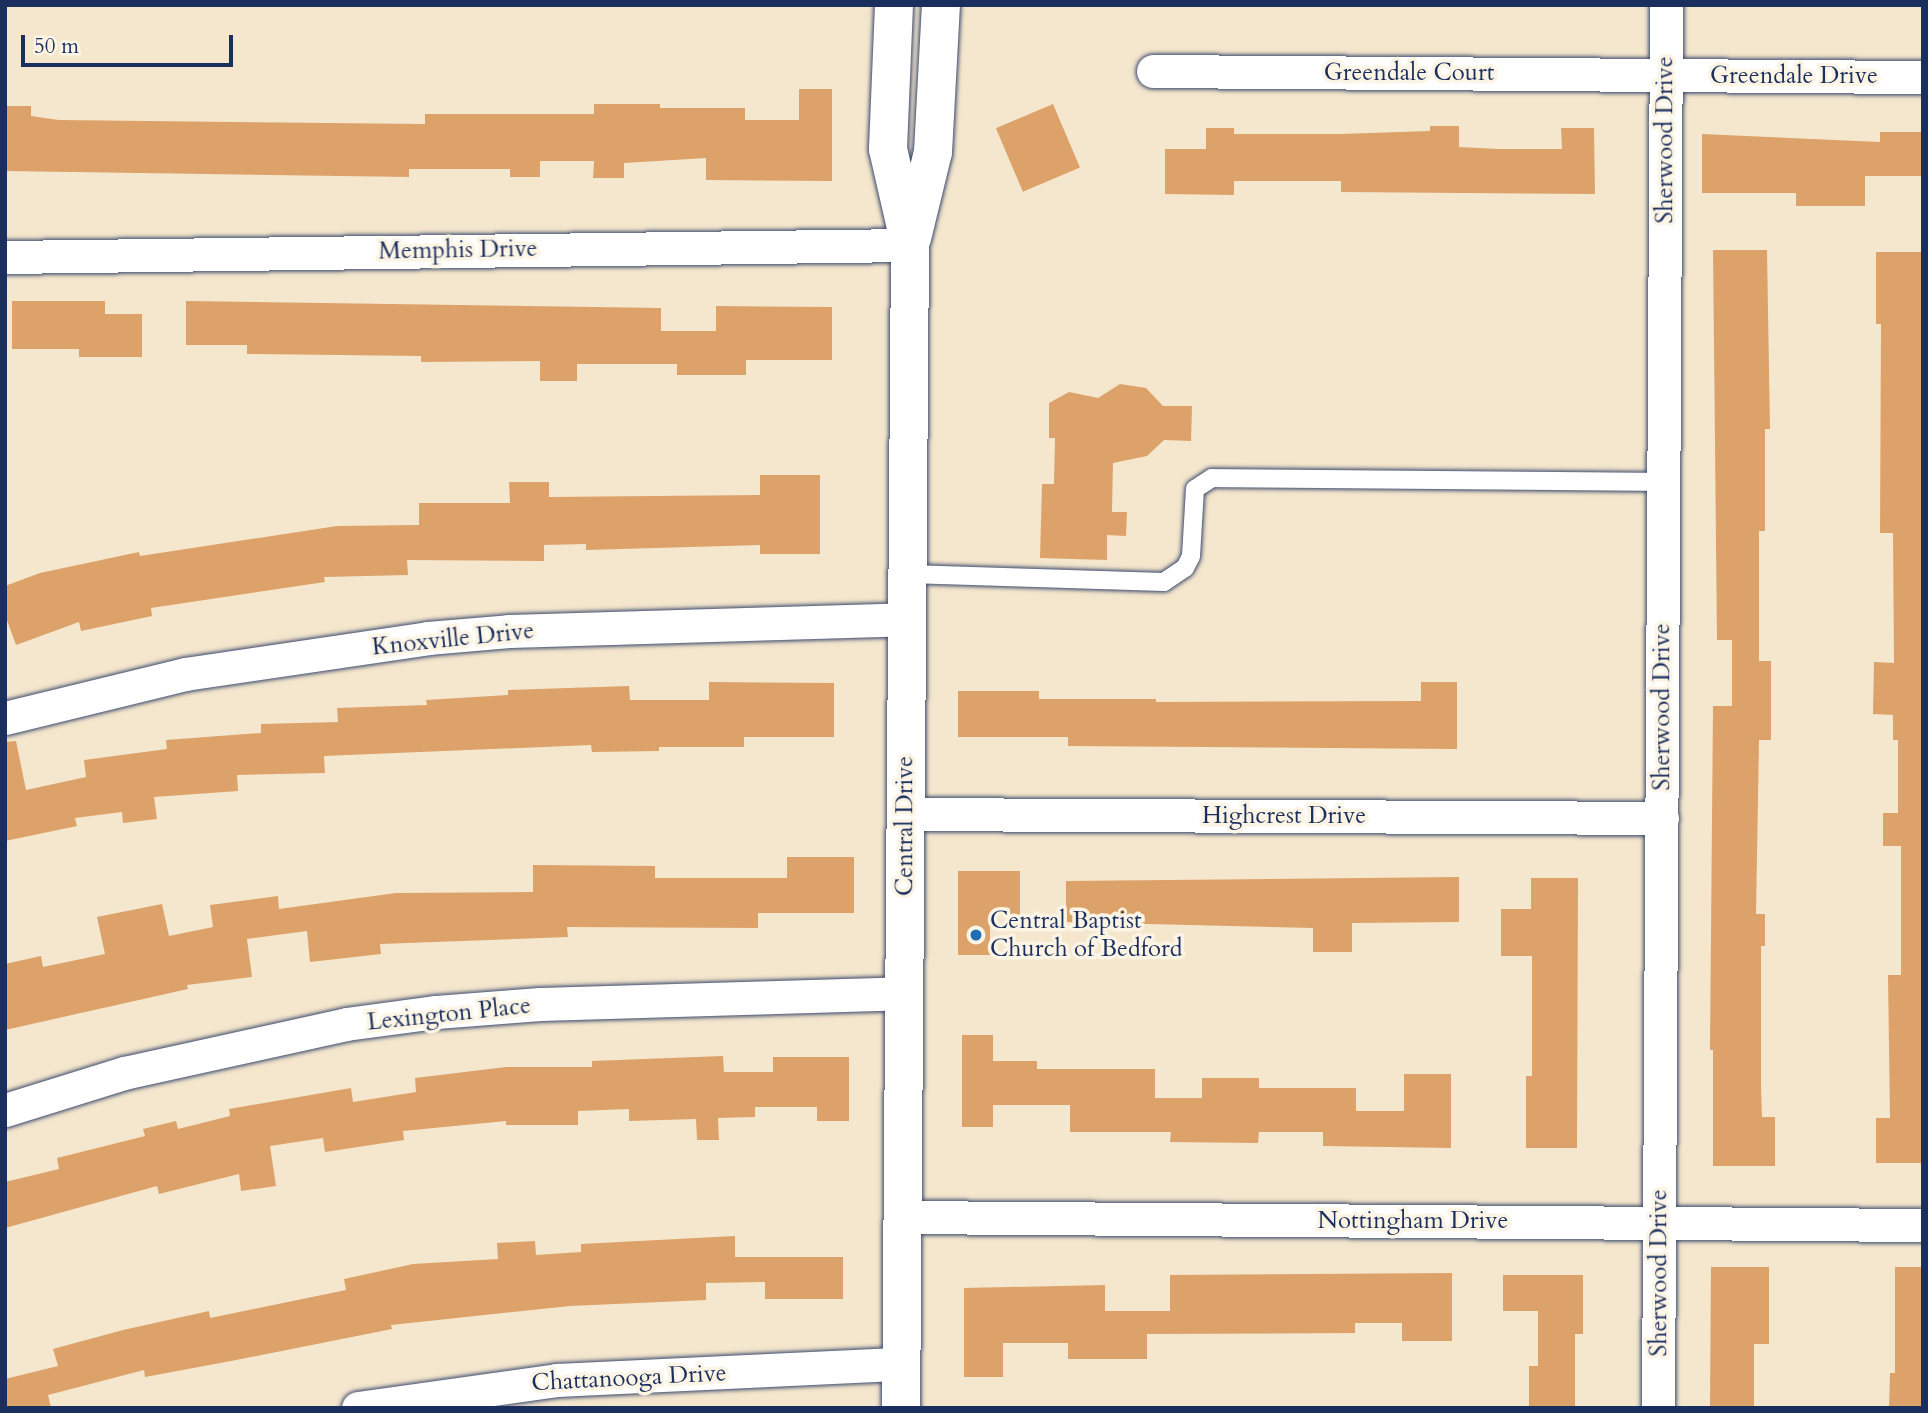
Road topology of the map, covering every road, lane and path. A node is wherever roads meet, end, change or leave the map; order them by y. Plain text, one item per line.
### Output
1 (894, 5) edge
2 (941, 5) edge
3 (1666, 5) edge
4 (1153, 71) dead end
5 (1666, 75) junction
6 (1923, 77) edge
7 (910, 245) junction
8 (5, 257) edge
9 (1663, 482) junction
10 (908, 574) junction
11 (907, 619) junction
12 (5, 718) edge
13 (905, 814) junction
14 (1662, 818) junction
15 (904, 993) junction
16 (5, 1110) edge
17 (902, 1217) junction
18 (1660, 1223) junction
19 (1923, 1225) edge
20 (901, 1364) junction
21 (358, 1408) edge
22 (901, 1408) edge
23 (1658, 1408) edge

1 - 7 main road, Central Drive
2 - 7 main road, Central Drive
3 - 5 street, Sherwood Drive
4 - 5 street, Greendale Court
5 - 6 street, Greendale Drive
5 - 9 street, Sherwood Drive
7 - 8 street, Memphis Drive
7 - 10 main road, Central Drive
9 - 10 lane
9 - 14 street, Sherwood Drive
10 - 11 main road, Central Drive
11 - 12 street, Knoxville Drive
11 - 13 main road, Central Drive
13 - 14 street, Highcrest Drive
13 - 15 main road, Central Drive
14 - 18 street, Sherwood Drive
15 - 16 street, Lexington Place
15 - 17 main road, Central Drive
17 - 18 street, Nottingham Drive
17 - 20 main road, Central Drive
18 - 19 street, Nottingham Drive
18 - 23 street, Sherwood Drive
20 - 21 street, Chattanooga Drive
20 - 22 main road, Central Drive

